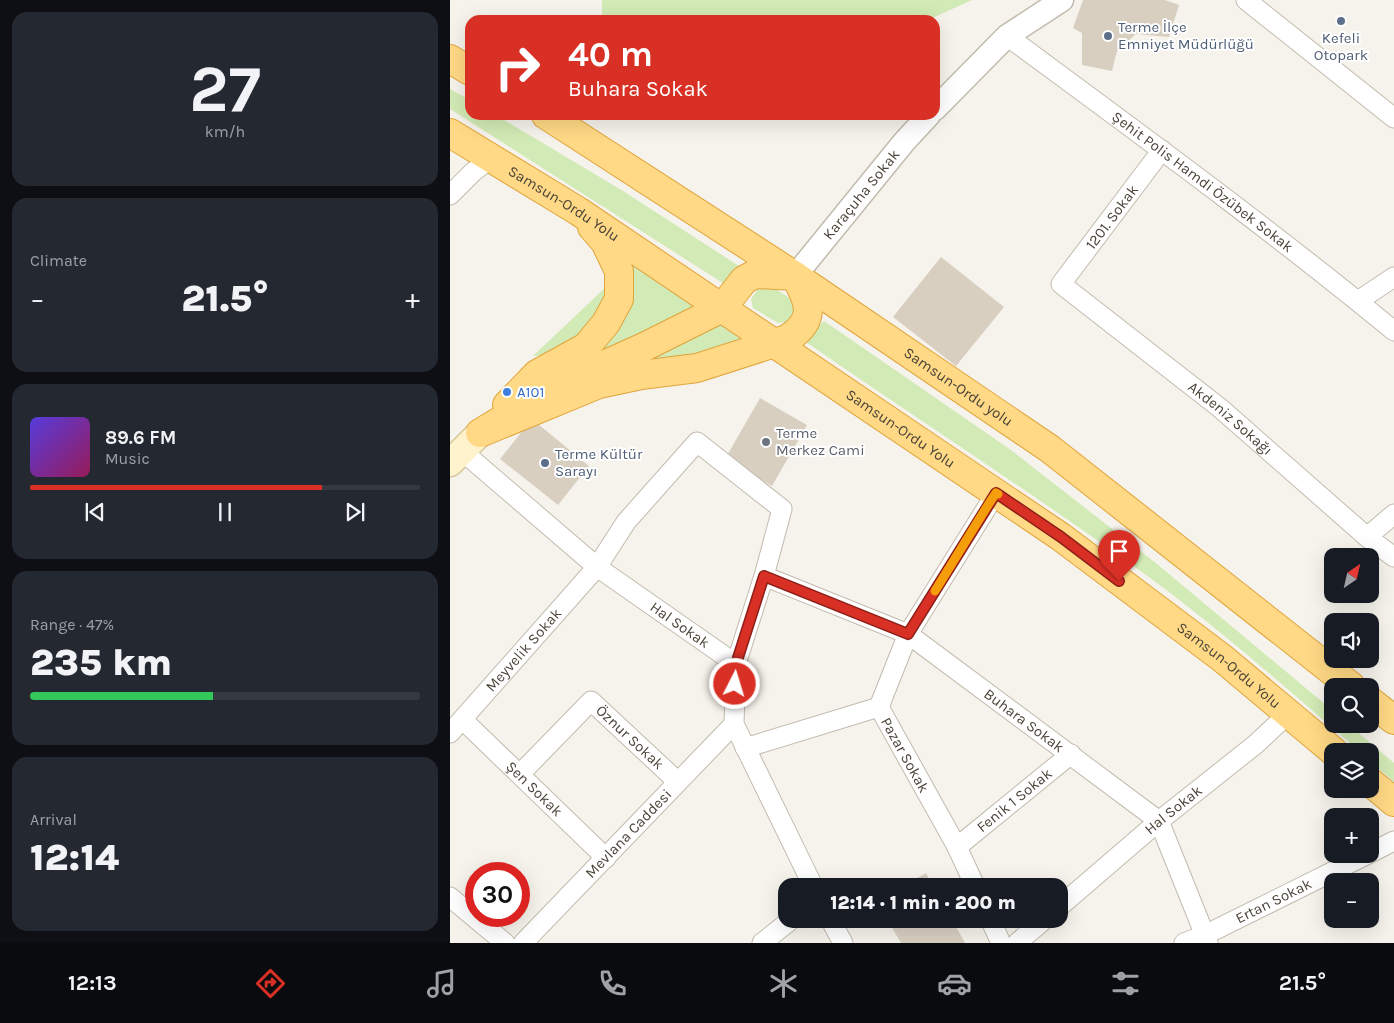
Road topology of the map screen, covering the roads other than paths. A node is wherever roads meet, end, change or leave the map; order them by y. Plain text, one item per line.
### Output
1 (1062, 0) edge
2 (1246, 0) edge
3 (1007, 36) junction
4 (450, 59) edge
5 (465, 68) edge
6 (940, 104) edge
7 (1394, 118) edge
8 (554, 120) edge
9 (924, 120) edge
10 (450, 133) edge
11 (1162, 150) junction
12 (490, 158) junction
13 (450, 195) edge
14 (578, 211) junction
15 (795, 276) junction
16 (1394, 277) edge
17 (1061, 284) joint
18 (1358, 301) junction
19 (722, 308) junction
20 (1394, 330) edge
21 (774, 344) junction
22 (464, 449) edge
23 (996, 493) junction
24 (1394, 514) edge
25 (1367, 537) junction
26 (1394, 557) edge
27 (598, 567) junction
28 (764, 576) junction
29 (908, 634) junction
30 (736, 664) junction
31 (1341, 678) edge
32 (879, 707) junction
33 (1288, 714) junction
34 (734, 724) junction
35 (456, 726) edge
36 (1324, 744) edge
37 (746, 748) junction
38 (1071, 754) junction
39 (520, 774) junction
40 (678, 782) junction
41 (1379, 790) edge
42 (1394, 802) edge
43 (1159, 821) junction
44 (1394, 841) edge
45 (957, 847) junction
46 (1379, 848) edge
47 (606, 858) junction
48 (1350, 863) edge
49 (809, 878) edge
50 (971, 878) edge
51 (450, 897) edge
52 (1068, 899) edge
53 (781, 928) edge
54 (835, 928) edge
55 (994, 928) edge
56 (1034, 928) edge
57 (1207, 939) edge
58 (505, 943) edge
59 (523, 943) edge
60 (762, 943) edge
61 (843, 943) edge
62 (1001, 943) edge
63 (1016, 943) edge
64 (1184, 943) edge

1 - 3 street
2 - 7 street
3 - 6 street
3 - 11 street, Şehit Polis Hamdi Özübek Sokak
4 - 5 highway
8 - 15 highway, Samsun-Ordu yolu
9 - 15 street, Karaçuha Sokak
10 - 12 highway, Samsun-Ordu Yolu
11 - 17 street, 1201. Sokak
11 - 18 street, Şehit Polis Hamdi Özübek Sokak
12 - 13 street
12 - 14 highway, Samsun-Ordu Yolu
14 - 19 highway, Samsun-Ordu Yolu
14 - 22 highway
15 - 19 highway
15 - 21 highway
15 - 31 highway, Samsun-Ordu yolu
16 - 18 street
17 - 25 street, Akdeniz Sokağı
18 - 20 street, Şehit Polis Hamdi Özübek Sokak
19 - 21 highway, Samsun-Ordu Yolu
19 - 22 highway
21 - 22 highway
21 - 23 highway, Samsun-Ordu Yolu
22 - 27 street, Hal Sokak
23 - 29 street, Pazar Sokak
23 - 33 highway, Samsun-Ordu Yolu
24 - 25 street
25 - 26 street, Akdeniz Sokağı
27 - 28 street, Meyvelik Sokak
27 - 30 street, Hal Sokak
27 - 35 street, Meyvelik Sokak
28 - 29 street, Buhara Sokak
28 - 30 street
29 - 32 street, Pazar Sokak
29 - 38 street, Buhara Sokak
30 - 34 street
32 - 37 street
32 - 45 street, Pazar Sokak
33 - 36 highway, Samsun-Ordu Yolu
33 - 43 street, Hal Sokak
34 - 37 street
34 - 40 street, Mevlana Caddesi
35 - 39 street, Şen Sokak
37 - 49 street
38 - 43 street, Buhara Sokak
38 - 45 street, Fenik 1 Sokak
39 - 40 street, Öznur Sokak
39 - 47 street, Şen Sokak
40 - 47 street, Mevlana Caddesi
41 - 42 highway
43 - 52 street, Hal Sokak
43 - 57 street
44 - 46 street, Ertan Sokak
45 - 50 street, Pazar Sokak
47 - 59 street, Mevlana Caddesi
48 - 57 street, Ertan Sokak
51 - 58 street
53 - 60 street
54 - 61 street
55 - 62 street
56 - 63 street
57 - 64 street, Ertan Sokak

